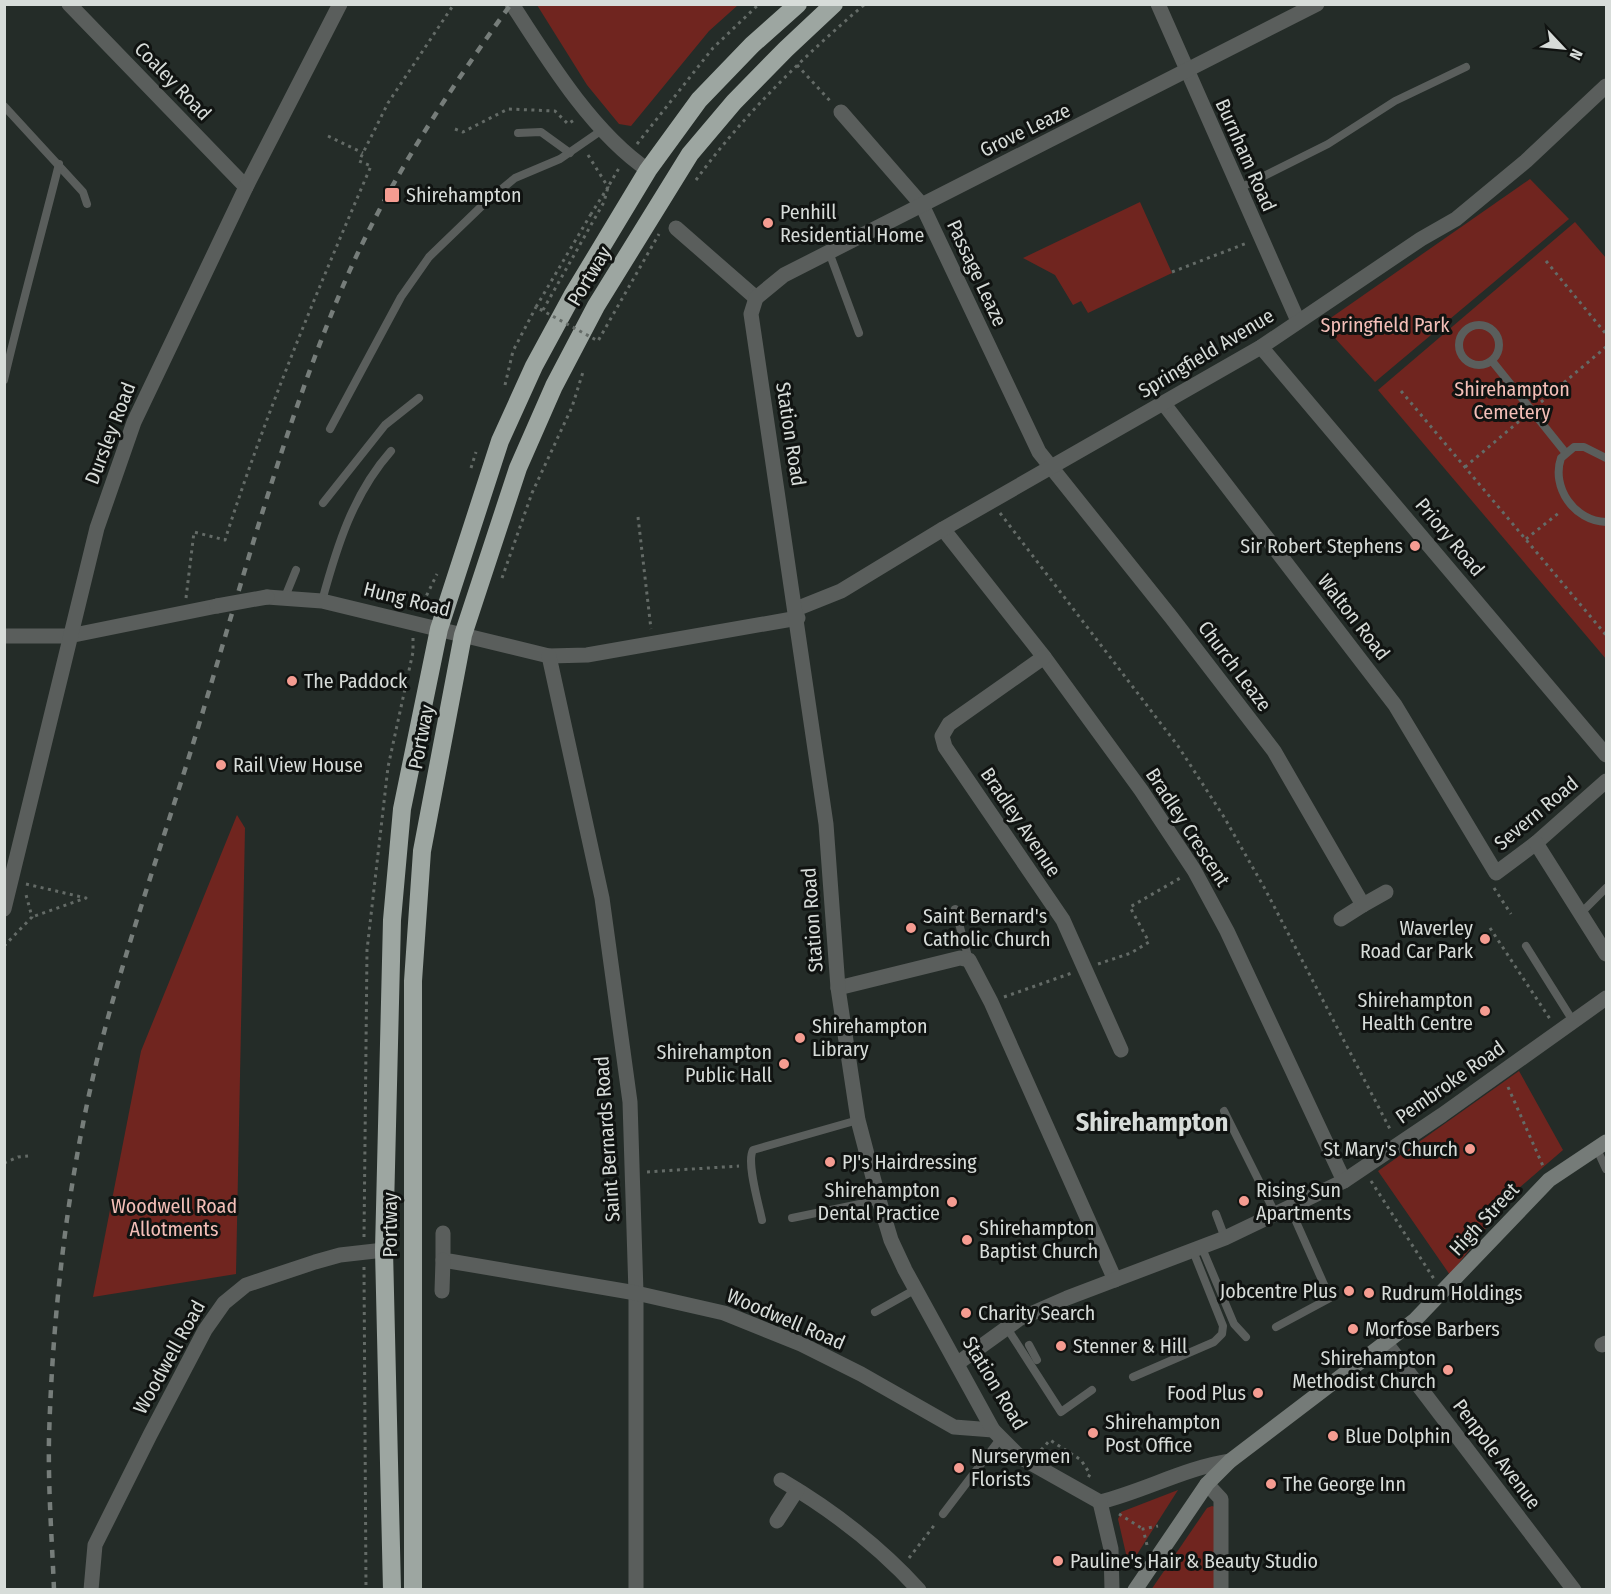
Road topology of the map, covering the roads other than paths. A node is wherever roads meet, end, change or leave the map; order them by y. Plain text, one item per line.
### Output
1 (69, 4) edge
2 (340, 4) edge
3 (512, 4) edge
4 (798, 4) edge
5 (834, 4) edge
6 (1158, 4) edge
7 (1317, 4) edge
8 (1466, 67) dead end
9 (1185, 70) junction
10 (1606, 86) edge
11 (4, 106) edge
12 (841, 112) road end
13 (602, 130) junction
14 (518, 132) dead end
15 (570, 153) junction
16 (59, 164) junction
17 (648, 170) junction
18 (246, 187) junction
19 (1237, 189) junction
20 (87, 204) dead end
21 (922, 205) junction
22 (676, 228) road end
23 (829, 252) junction
24 (756, 298) junction
25 (1298, 321) junction
26 (859, 333) dead end
27 (1261, 347) junction
28 (1492, 361) junction
29 (4, 380) edge
30 (419, 398) dead end
31 (1164, 404) junction
32 (330, 429) dead end
33 (391, 451) dead end
34 (1565, 452) junction
35 (1606, 458) edge
36 (1051, 468) junction
37 (322, 503) dead end
38 (1606, 522) edge
39 (943, 529) junction
40 (296, 570) dead end
41 (285, 597) junction
42 (322, 601) junction
43 (797, 613) junction
44 (439, 629) junction
45 (463, 635) junction
46 (4, 636) edge
47 (69, 636) junction
48 (549, 656) junction
49 (1044, 657) junction
50 (1606, 755) edge
51 (1606, 781) edge
52 (1536, 843) junction
53 (1493, 868) joint
54 (1606, 888) edge
55 (1386, 892) dead end
56 (1363, 905) junction
57 (4, 909) edge
58 (955, 909) dead end
59 (1580, 914) junction
60 (1341, 919) dead end
61 (1526, 946) dead end
62 (1606, 954) edge
63 (969, 960) junction
64 (838, 988) junction
65 (1606, 998) edge
66 (1573, 1021) junction
67 (1121, 1050) dead end
68 (1224, 1111) dead end
69 (858, 1120) junction
70 (1601, 1144) edge
71 (1606, 1169) edge
72 (1344, 1181) junction
73 (879, 1200) junction
74 (1283, 1212) junction
75 (1216, 1214) dead end
76 (792, 1218) dead end
77 (762, 1220) dead end
78 (443, 1233) dead end
79 (1225, 1238) junction
80 (1197, 1249) junction
81 (384, 1250) junction
82 (442, 1260) junction
83 (1115, 1280) junction
84 (916, 1289) junction
85 (442, 1291) dead end
86 (636, 1293) junction
87 (875, 1312) dead end
88 (1014, 1327) junction
89 (1276, 1327) dead end
90 (1246, 1337) dead end
91 (1386, 1343) junction
92 (1029, 1345) dead end
93 (1037, 1360) dead end
94 (957, 1363) junction
95 (1133, 1377) dead end
96 (1092, 1390) dead end
97 (997, 1434) junction
98 (1230, 1461) junction
99 (781, 1480) dead end
100 (1207, 1484) junction
101 (797, 1490) junction
102 (1100, 1502) junction
103 (943, 1514) road end
104 (777, 1521) dead end
105 (91, 1590) edge
106 (392, 1590) edge
107 (413, 1590) edge
108 (636, 1590) edge
109 (919, 1590) edge
110 (1112, 1590) edge
111 (1135, 1590) edge
112 (1221, 1590) edge
113 (1574, 1590) edge

1 - 18 street, Coaley Road
2 - 18 street, Dursley Road
3 - 13 street
4 - 17 highway, Portway
5 - 45 highway, Portway
6 - 9 street, Burnham Road
7 - 9 street, Grove Leaze
8 - 19 lane
9 - 19 street, Burnham Road
9 - 21 street, Grove Leaze
10 - 25 street, Springfield Avenue
11 - 16 lane
12 - 21 street, Passage Leaze
13 - 15 lane
13 - 17 street
14 - 15 lane
15 - 32 lane
16 - 20 lane
16 - 29 lane
17 - 44 highway, Portway
18 - 47 street, Dursley Road
19 - 25 street, Burnham Road
21 - 23 street, Grove Leaze
21 - 36 street, Passage Leaze
22 - 24 street
23 - 24 street, Grove Leaze
23 - 26 lane
24 - 43 street, Station Road
25 - 27 street, Springfield Avenue
27 - 31 street, Springfield Avenue
27 - 50 street, Priory Road
28 - 28 lane
28 - 34 lane
30 - 37 lane
31 - 36 street, Springfield Avenue
31 - 53 street, Walton Road
33 - 42 lane
34 - 35 lane
34 - 38 lane
36 - 39 street, Springfield Avenue
36 - 56 street, Church Leaze
39 - 43 street, Springfield Avenue
39 - 49 street, Bradley Crescent
40 - 41 lane
41 - 42 street, Hung Road
41 - 47 street, Hung Road, bridge
42 - 44 street, Hung Road
43 - 48 street, Hung Road
43 - 64 street, Station Road
44 - 45 street, Hung Road
44 - 81 highway, Portway
45 - 48 street, Hung Road
45 - 107 highway, Portway
46 - 47 street, Hung Road
47 - 57 street, Dursley Road
48 - 86 street, Saint Bernards Road
49 - 67 street, Bradley Avenue
49 - 72 street, Bradley Crescent
51 - 52 street, Severn Road
52 - 53 street, Severn Road
52 - 59 street
54 - 59 lane
55 - 56 street
56 - 60 street
58 - 63 lane
59 - 62 street
61 - 66 lane
63 - 64 street
63 - 83 street
64 - 69 street, Station Road
65 - 66 street, Pembroke Road
66 - 72 street, Pembroke Road
68 - 74 lane
69 - 73 street, Station Road
69 - 77 lane
70 - 71 lane
70 - 91 main road, High Street
72 - 74 street, Pembroke Road
73 - 76 lane
73 - 84 street, Station Road
74 - 79 street, Pembroke Road
74 - 89 lane
75 - 79 lane
78 - 82 street
79 - 80 street, Pembroke Road
80 - 83 street, Pembroke Road
80 - 90 lane
80 - 95 lane
81 - 105 street, Woodwell Road
81 - 106 highway, Portway
82 - 85 street
82 - 86 street, Woodwell Road
83 - 88 street, Pembroke Road
84 - 87 lane
84 - 94 street, Station Road
86 - 97 street, Woodwell Road
86 - 108 street, Saint Bernards Road
88 - 94 street, Pembroke Road
88 - 96 lane
91 - 98 main road, High Street
91 - 113 street, Penpole Avenue
92 - 93 lane
94 - 97 street, Station Road
97 - 102 street, Station Road
97 - 103 lane
98 - 100 main road
98 - 102 street, High Street
99 - 101 street
100 - 111 main road
100 - 112 street
101 - 104 street
101 - 109 street
102 - 110 street

